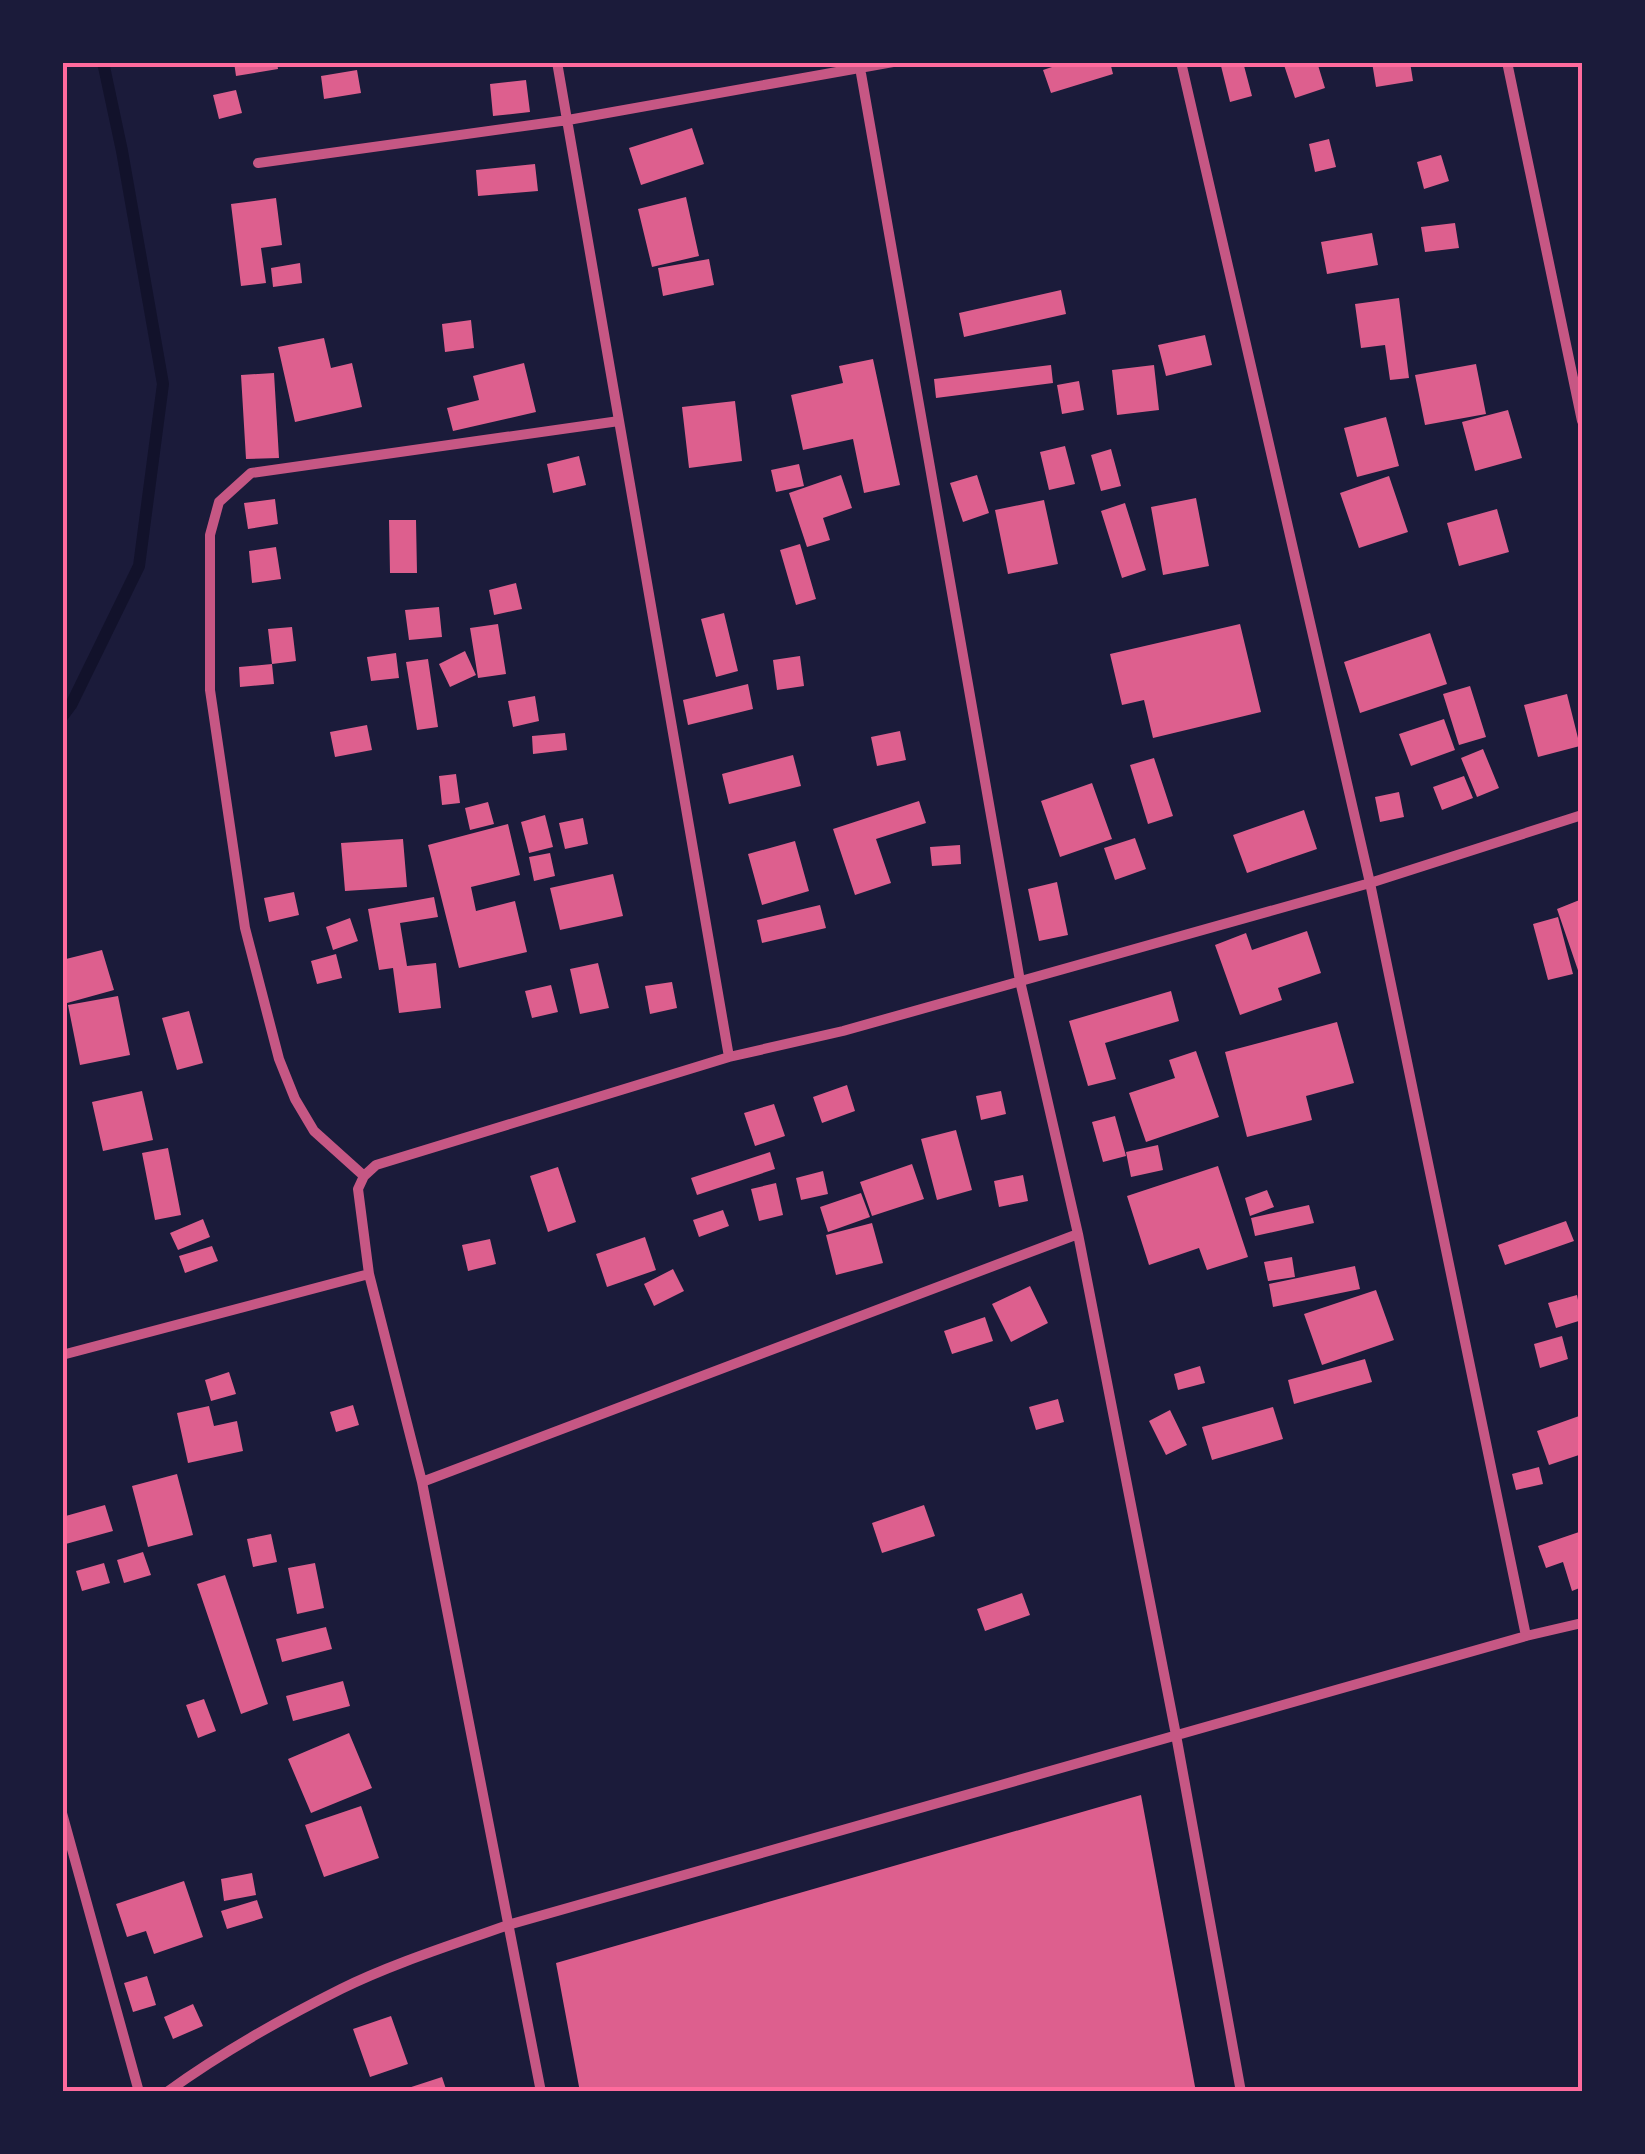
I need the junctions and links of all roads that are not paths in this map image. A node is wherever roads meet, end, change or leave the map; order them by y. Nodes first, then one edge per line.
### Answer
1 (557, 62) edge
2 (893, 62) edge
3 (1181, 62) edge
4 (1507, 62) edge
5 (859, 65) edge
6 (568, 120) junction
7 (258, 163) dead end
8 (620, 421) junction
9 (1582, 421) edge
10 (1582, 815) edge
11 (1370, 883) junction
12 (1020, 981) junction
13 (729, 1058) junction
14 (364, 1176) junction
15 (1078, 1234) junction
16 (369, 1274) junction
17 (62, 1355) edge
18 (422, 1482) junction
19 (1582, 1623) edge
20 (1526, 1636) junction
21 (1176, 1735) junction
22 (62, 1813) edge
23 (508, 1925) junction
24 (138, 2092) edge
25 (167, 2092) edge
26 (540, 2092) edge
27 (1241, 2092) edge

1 - 6 street
2 - 5 street
3 - 11 street
4 - 9 street
5 - 6 street
5 - 12 street
6 - 7 street
6 - 8 street
8 - 13 street
8 - 14 street
10 - 11 street
11 - 12 street
11 - 20 street
12 - 13 street
12 - 15 street
13 - 14 street
14 - 16 street
15 - 18 street
15 - 21 street
16 - 17 street
16 - 18 street
18 - 23 street
19 - 20 street
20 - 21 street
21 - 23 street
21 - 27 street
22 - 24 street
23 - 25 street
23 - 26 street

